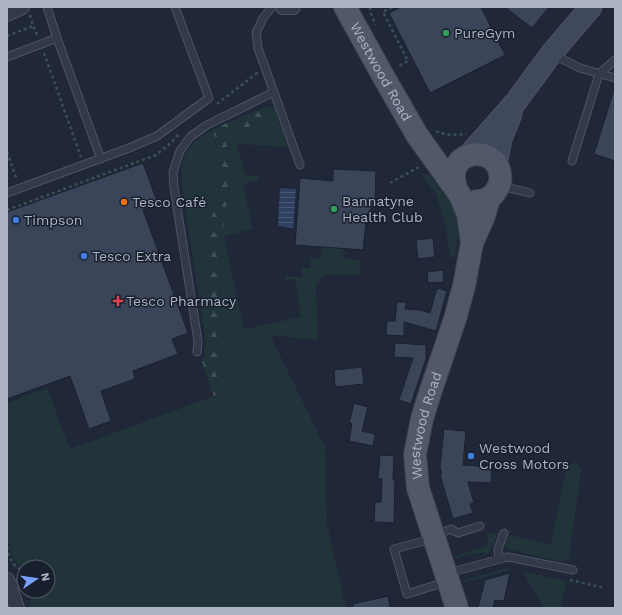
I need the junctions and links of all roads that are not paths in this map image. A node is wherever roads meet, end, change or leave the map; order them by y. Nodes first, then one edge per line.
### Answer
1 (47, 7) edge
2 (175, 7) edge
3 (272, 7) edge
4 (283, 7) edge
5 (294, 7) edge
6 (345, 7) edge
7 (591, 7) edge
8 (26, 10) edge
9 (7, 14) edge
10 (57, 38) junction
11 (551, 54) junction
12 (7, 57) edge
13 (615, 60) edge
14 (599, 74) junction
15 (615, 78) edge
16 (274, 92) junction
17 (515, 103) junction
18 (417, 135) junction
19 (465, 158) junction
20 (100, 159) junction
21 (572, 161) dead end
22 (496, 164) junction
23 (300, 165) dead end
24 (458, 192) junction
25 (494, 192) junction
26 (7, 193) edge
27 (530, 193) dead end
28 (472, 243) junction
29 (197, 352) dead end
30 (480, 526) dead end
31 (504, 533) dead end
32 (433, 537) junction
33 (499, 559) junction
34 (573, 570) dead end
35 (447, 577) junction
36 (8, 583) edge
37 (17, 608) edge
38 (457, 608) edge

1 - 10 lane
2 - 20 lane
3 - 16 lane
4 - 5 street
6 - 18 main road, Westwood Road
7 - 11 street
8 - 9 street
10 - 12 lane
10 - 20 lane
11 - 14 lane
11 - 17 street
13 - 14 lane
14 - 15 lane
14 - 21 lane
16 - 23 lane
16 - 29 lane
17 - 19 street
17 - 22 street
18 - 19 main road, Westwood Road
18 - 24 main road, Westwood Road
19 - 22 main road, Westwood Road
19 - 24 main road, Westwood Road
20 - 26 lane
22 - 25 main road, Westwood Road
24 - 25 main road
24 - 28 main road, Westwood Road
25 - 27 lane
25 - 28 main road, Westwood Road
28 - 32 main road, Westwood Road
30 - 32 lane
31 - 33 lane
32 - 35 main road, Westwood Road
32 - 35 lane
33 - 34 lane
33 - 35 lane
35 - 38 main road, Westwood Road
36 - 37 street

